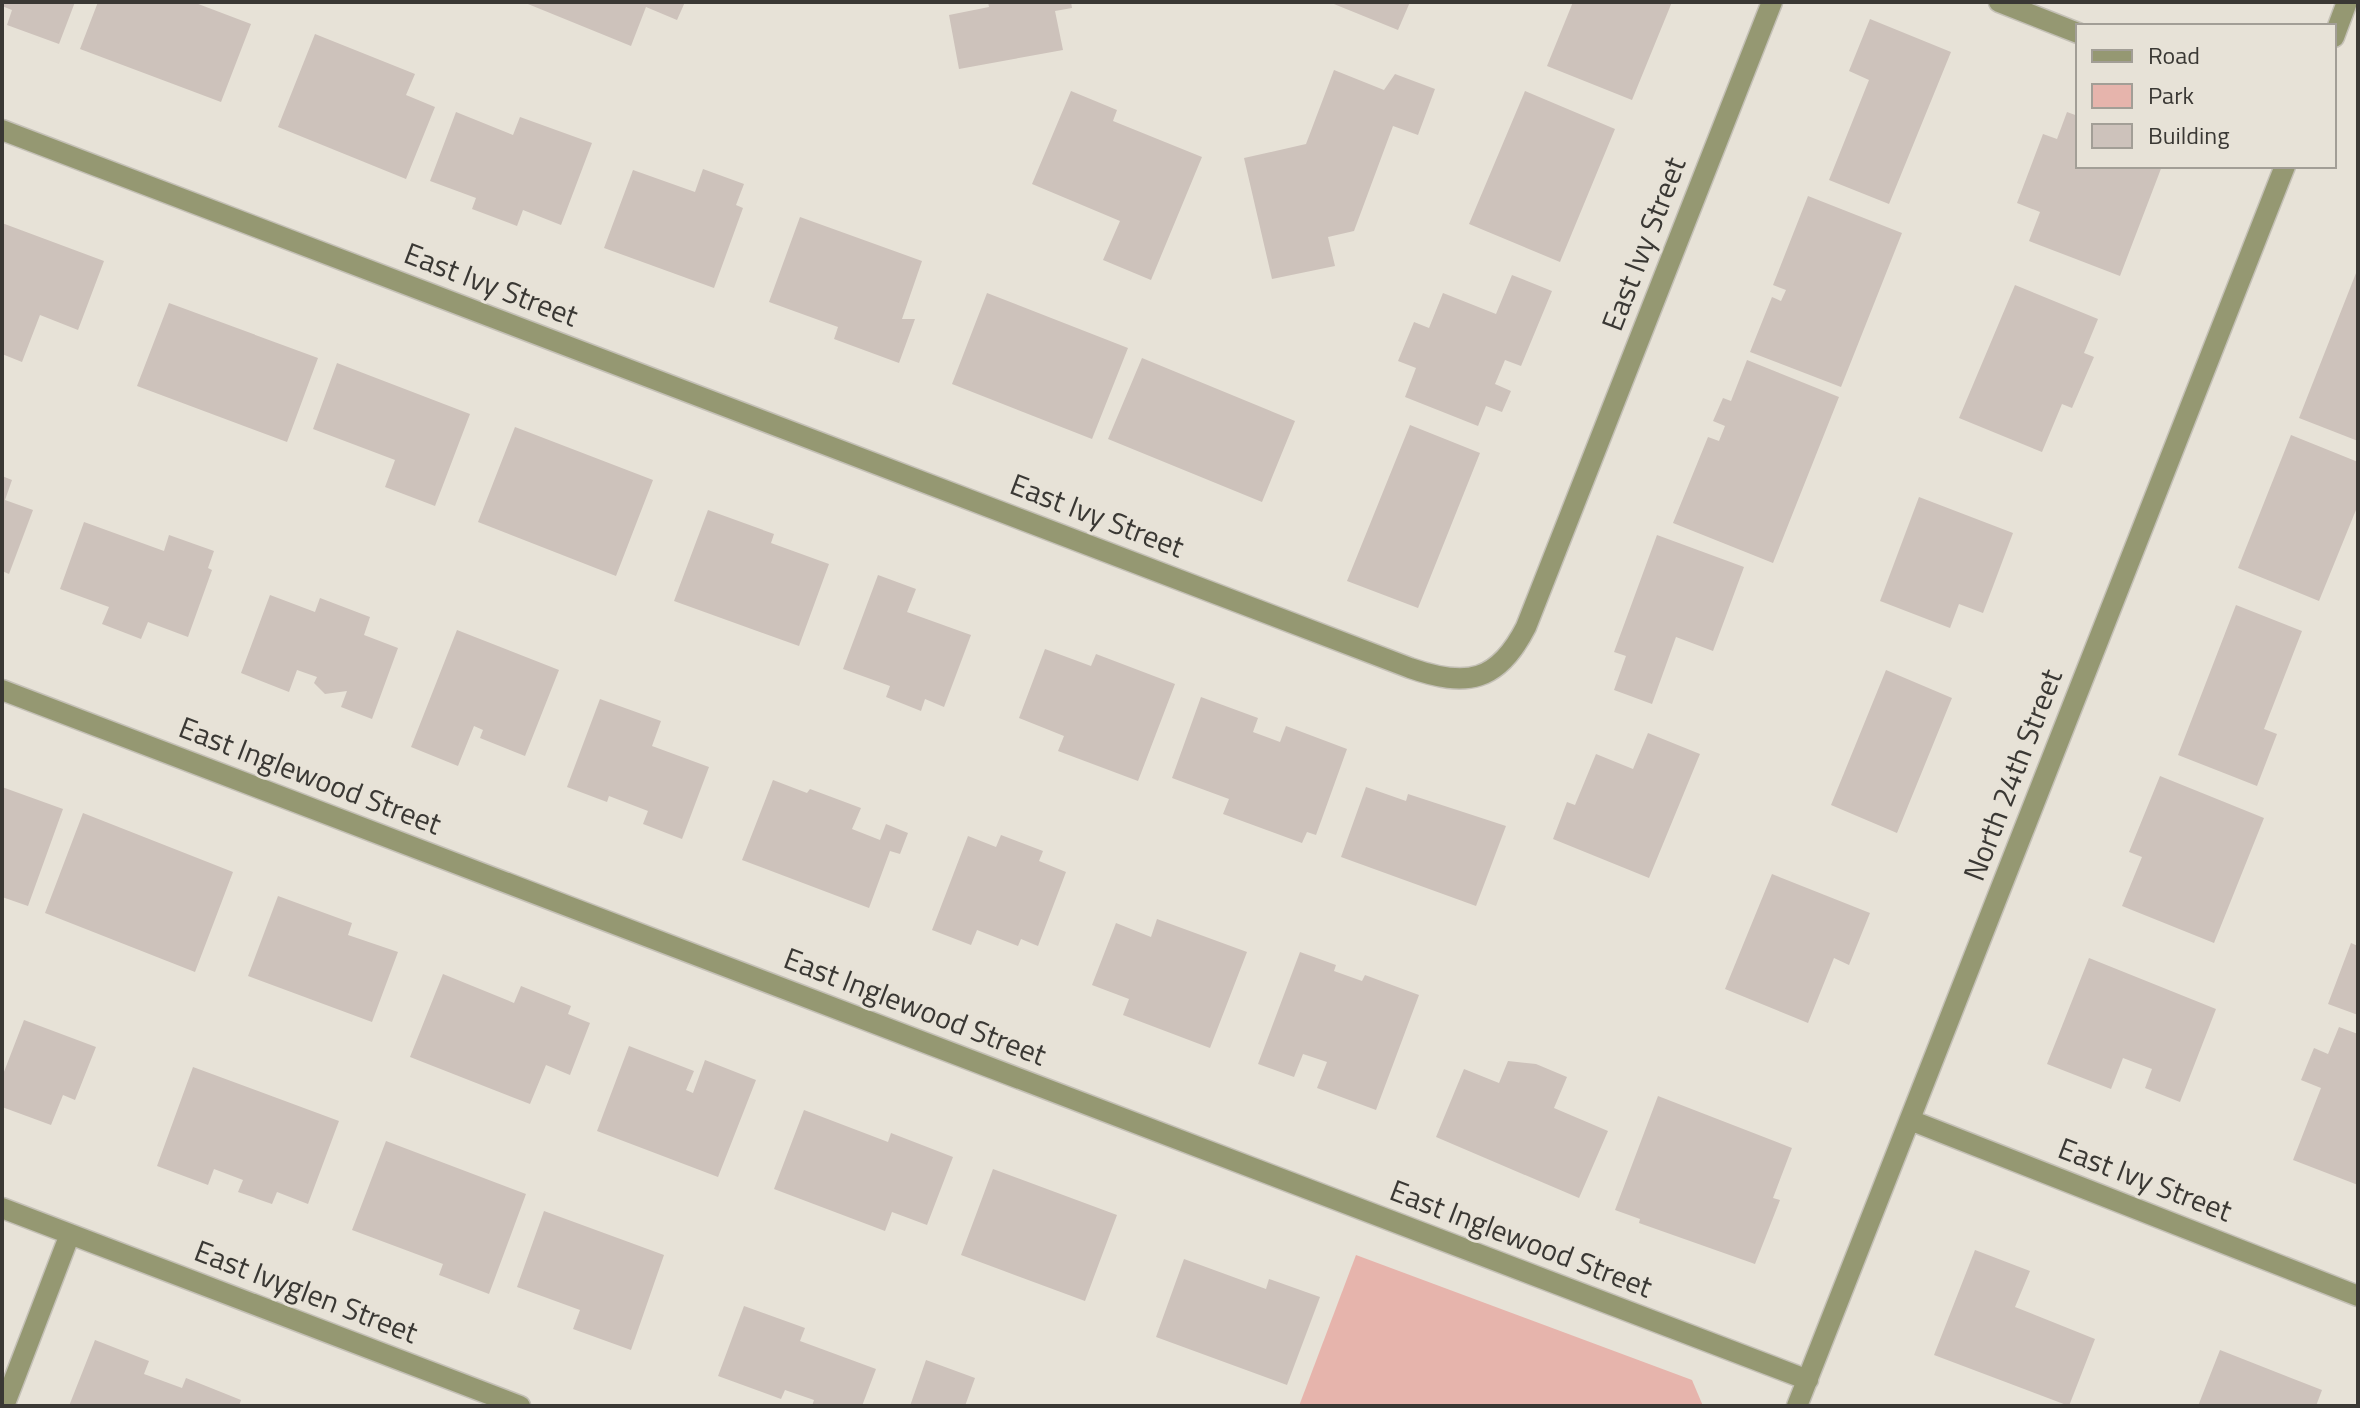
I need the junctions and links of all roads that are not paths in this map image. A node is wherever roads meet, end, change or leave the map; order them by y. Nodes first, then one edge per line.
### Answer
1 (1772, 2) edge
2 (1999, 2) edge
3 (2347, 2) edge
4 (2076, 32) edge
5 (2336, 32) edge
6 (2, 130) edge
7 (2284, 168) edge
8 (2, 690) edge
9 (1910, 1120) junction
10 (2, 1208) edge
11 (70, 1234) junction
12 (2358, 1296) edge
13 (1808, 1380) junction
14 (4, 1406) edge
15 (520, 1406) edge
16 (1797, 1406) edge

1 - 6 street, East Ivy Street
2 - 4 street
3 - 5 street
7 - 9 street, North 24th Street
8 - 13 street, East Inglewood Street
9 - 12 street, East Ivy Street
9 - 13 street, North 24th Street
10 - 11 street, East Ivyglen Street
11 - 14 street
11 - 15 street, East Ivyglen Street
13 - 16 street, North 24th Street

